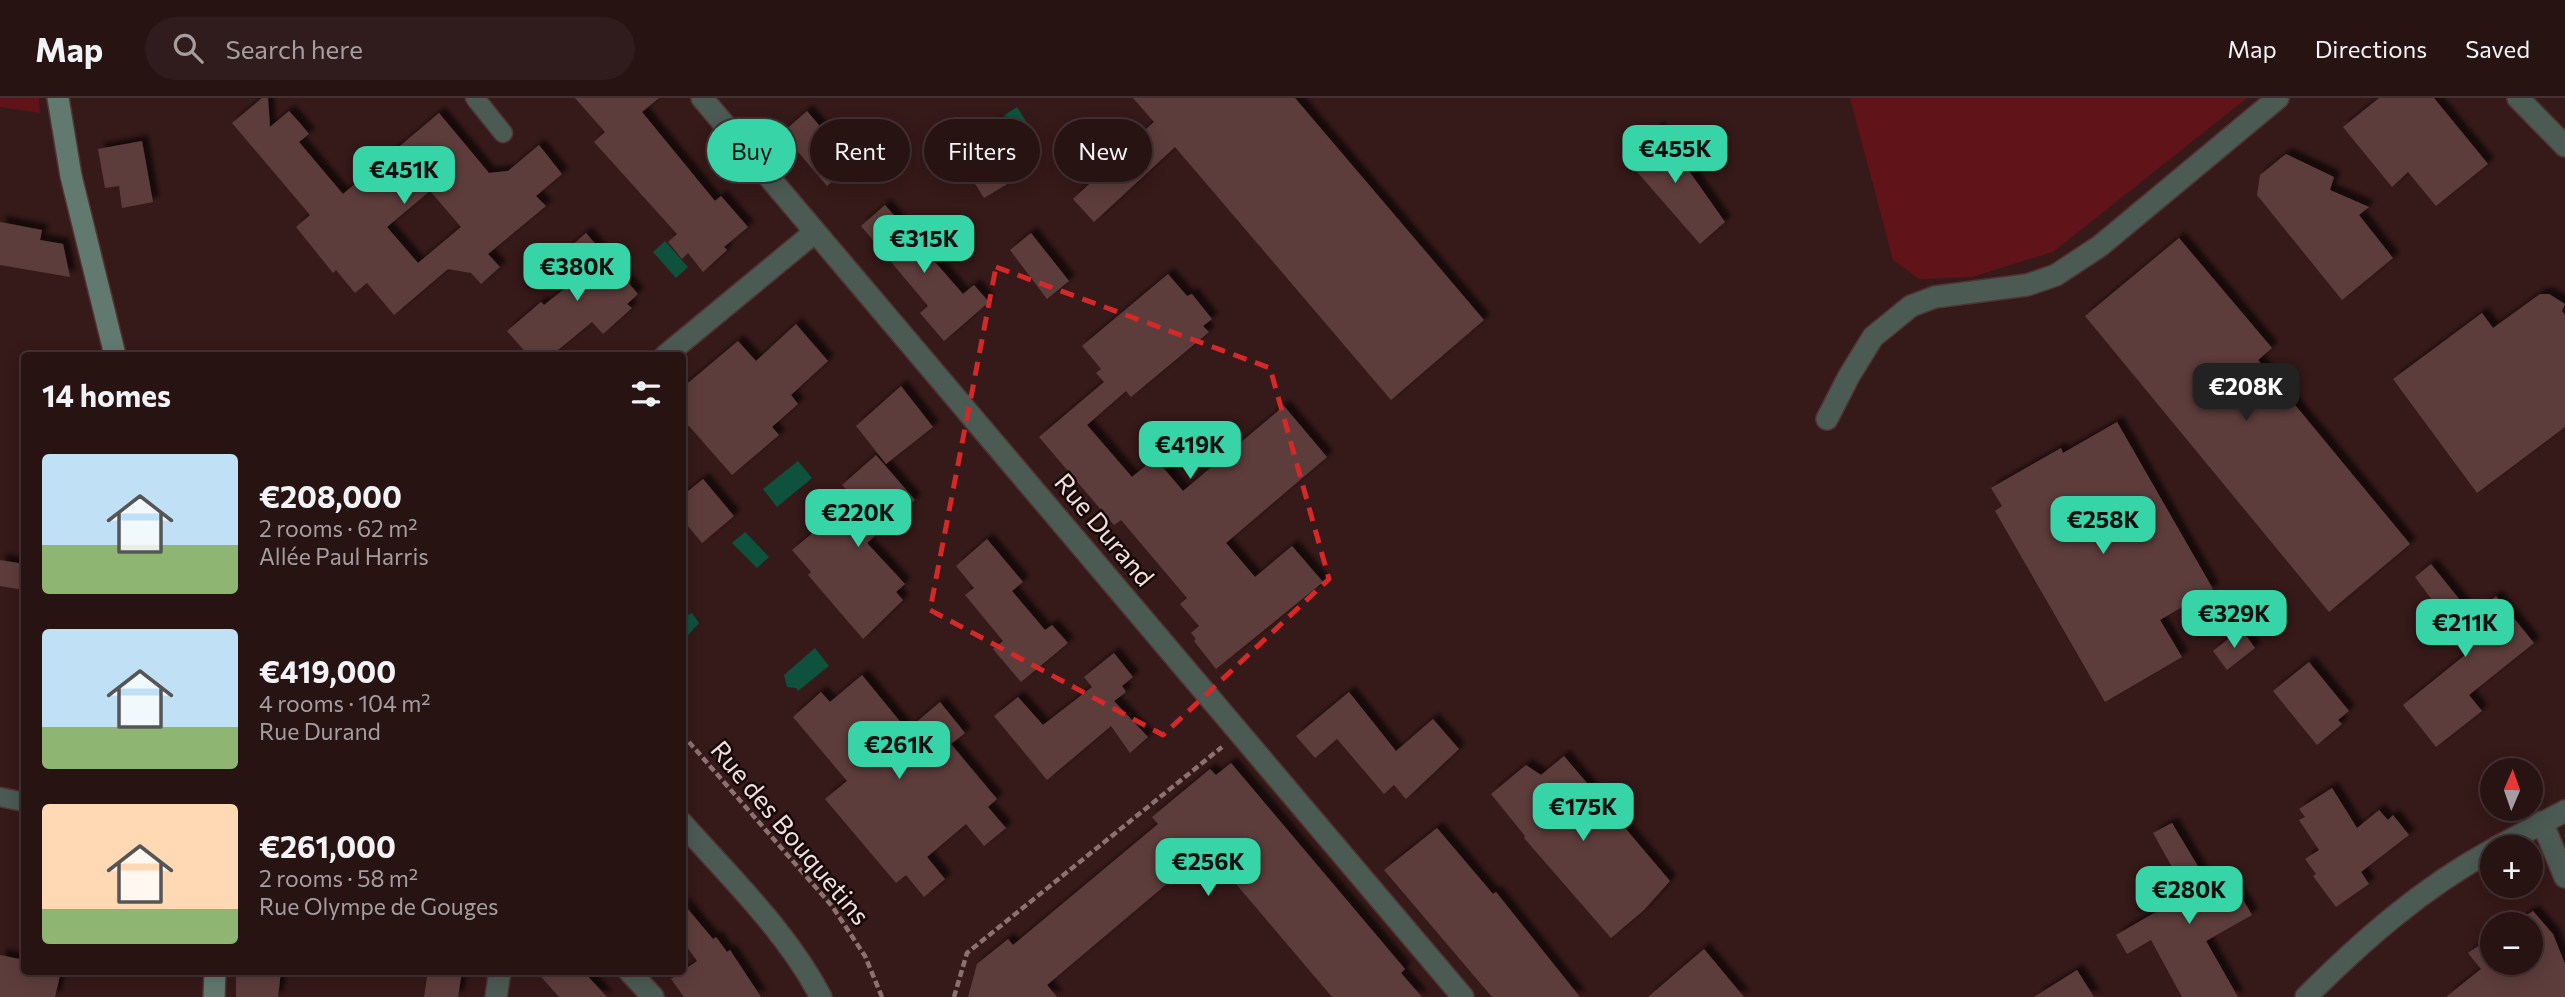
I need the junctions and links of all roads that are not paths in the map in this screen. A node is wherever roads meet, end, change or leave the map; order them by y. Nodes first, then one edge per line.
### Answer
1 (58, 98) edge
2 (475, 98) edge
3 (702, 98) edge
4 (2278, 98) edge
5 (2520, 99) edge
6 (503, 132) dead end
7 (2565, 146) edge
8 (814, 232) junction
9 (114, 352) edge
10 (670, 352) edge
11 (1827, 419) dead end
12 (0, 797) edge
13 (21, 801) edge
14 (2565, 811) edge
15 (2542, 822) junction
16 (686, 828) edge
17 (2519, 835) edge
18 (2480, 858) edge
19 (2565, 877) edge
20 (215, 975) edge
21 (499, 975) edge
22 (633, 975) edge
23 (215, 997) edge
24 (496, 997) edge
25 (653, 997) edge
26 (821, 997) edge
27 (1463, 997) edge
28 (2305, 997) edge

1 - 9 street
2 - 6 lane
3 - 8 street, Rue Durand
4 - 11 street
5 - 7 street
8 - 10 street
8 - 27 street, Rue Durand
12 - 13 lane
14 - 15 street
15 - 17 street
15 - 19 street
16 - 26 street
18 - 28 street
20 - 23 street
21 - 24 street
22 - 25 street

